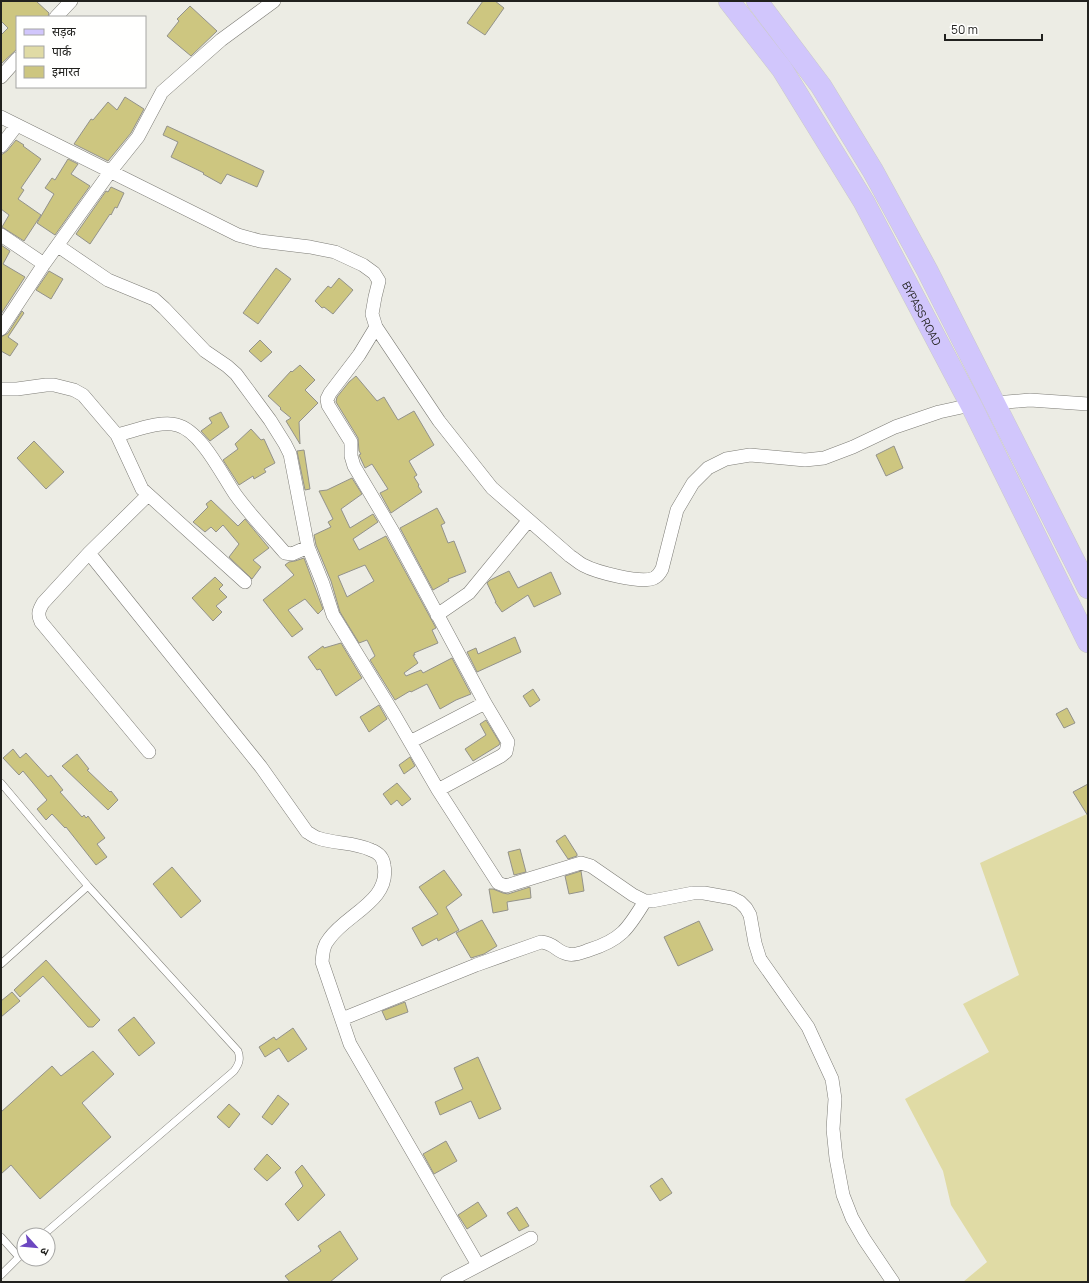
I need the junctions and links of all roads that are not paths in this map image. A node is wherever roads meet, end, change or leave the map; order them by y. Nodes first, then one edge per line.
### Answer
1 (71, 1) edge
2 (274, 1) edge
3 (729, 1) edge
4 (757, 1) edge
5 (57, 16) edge
6 (16, 60) edge
7 (1, 77) edge
8 (1, 118) edge
9 (17, 125) junction
10 (1, 146) edge
11 (110, 172) junction
12 (1, 235) edge
13 (58, 246) junction
14 (44, 264) junction
15 (376, 327) junction
16 (1, 329) edge
17 (1, 389) edge
18 (995, 403) junction
19 (1088, 404) edge
20 (971, 405) junction
21 (117, 435) junction
22 (148, 495) junction
23 (528, 520) junction
24 (308, 547) junction
25 (88, 553) junction
26 (245, 582) dead end
27 (1088, 588) edge
28 (437, 614) junction
29 (1088, 642) edge
30 (485, 702) junction
31 (410, 742) junction
32 (149, 752) dead end
33 (1, 783) edge
34 (438, 790) junction
35 (88, 886) junction
36 (645, 901) junction
37 (1, 964) edge
38 (342, 1019) junction
39 (52, 1227) edge
40 (1, 1237) edge
41 (531, 1238) dead end
42 (16, 1250) edge
43 (16, 1259) edge
44 (478, 1265) junction
45 (1, 1274) edge
46 (447, 1282) edge
47 (892, 1282) edge

1 - 5 street
2 - 11 street
3 - 20 main road, BYPASS ROAD
4 - 18 main road, BYPASS ROAD
6 - 7 street
8 - 9 street
9 - 10 street
9 - 11 street
11 - 13 street
11 - 15 street
12 - 14 street
13 - 14 street
13 - 24 street
14 - 16 street
15 - 23 street
15 - 28 street
17 - 21 street
18 - 19 street
18 - 27 main road, BYPASS ROAD
20 - 23 street
20 - 29 main road, BYPASS ROAD
21 - 22 street
21 - 24 street
22 - 25 street
22 - 26 street
23 - 28 street
24 - 31 street
25 - 32 street
25 - 38 street
28 - 30 street
30 - 31 street
30 - 34 street
31 - 34 street
33 - 35 lane
34 - 36 street
35 - 37 lane
35 - 39 lane
36 - 38 street
36 - 47 street
38 - 44 street
40 - 42 lane
41 - 44 street
43 - 45 lane
44 - 46 street

